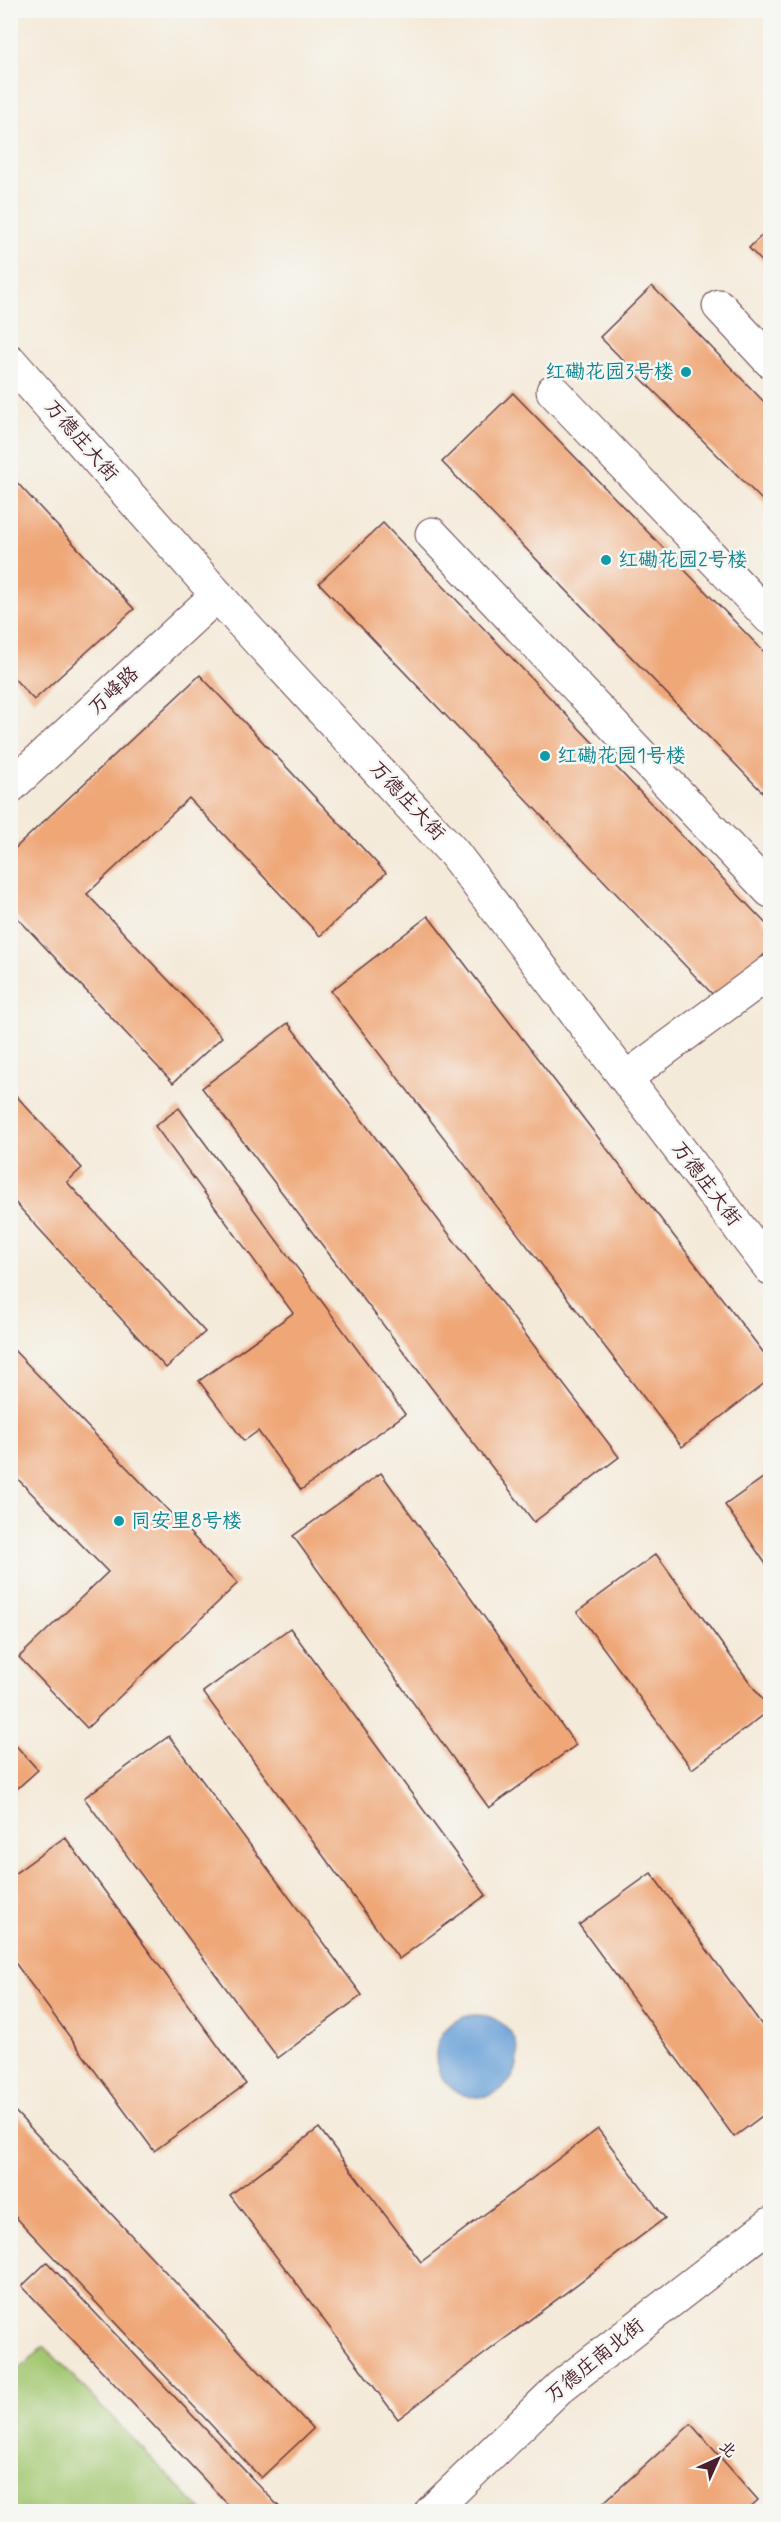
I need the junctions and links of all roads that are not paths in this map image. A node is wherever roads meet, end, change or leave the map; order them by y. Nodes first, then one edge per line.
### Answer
1 (719, 306) dead end
2 (10, 361) edge
3 (771, 361) edge
4 (553, 391) dead end
5 (432, 534) dead end
6 (217, 595) junction
7 (771, 618) edge
8 (10, 787) edge
9 (771, 891) edge
10 (771, 972) edge
11 (626, 1078) junction
12 (771, 1268) edge
13 (771, 2224) edge
14 (432, 2511) edge

1 - 3 street
2 - 6 street, 万德庄大街
4 - 7 street
5 - 9 street
6 - 8 street, 万峰路
6 - 11 street, 万德庄大街
10 - 11 street
11 - 12 street, 万德庄大街
13 - 14 street, 万德庄南北街

